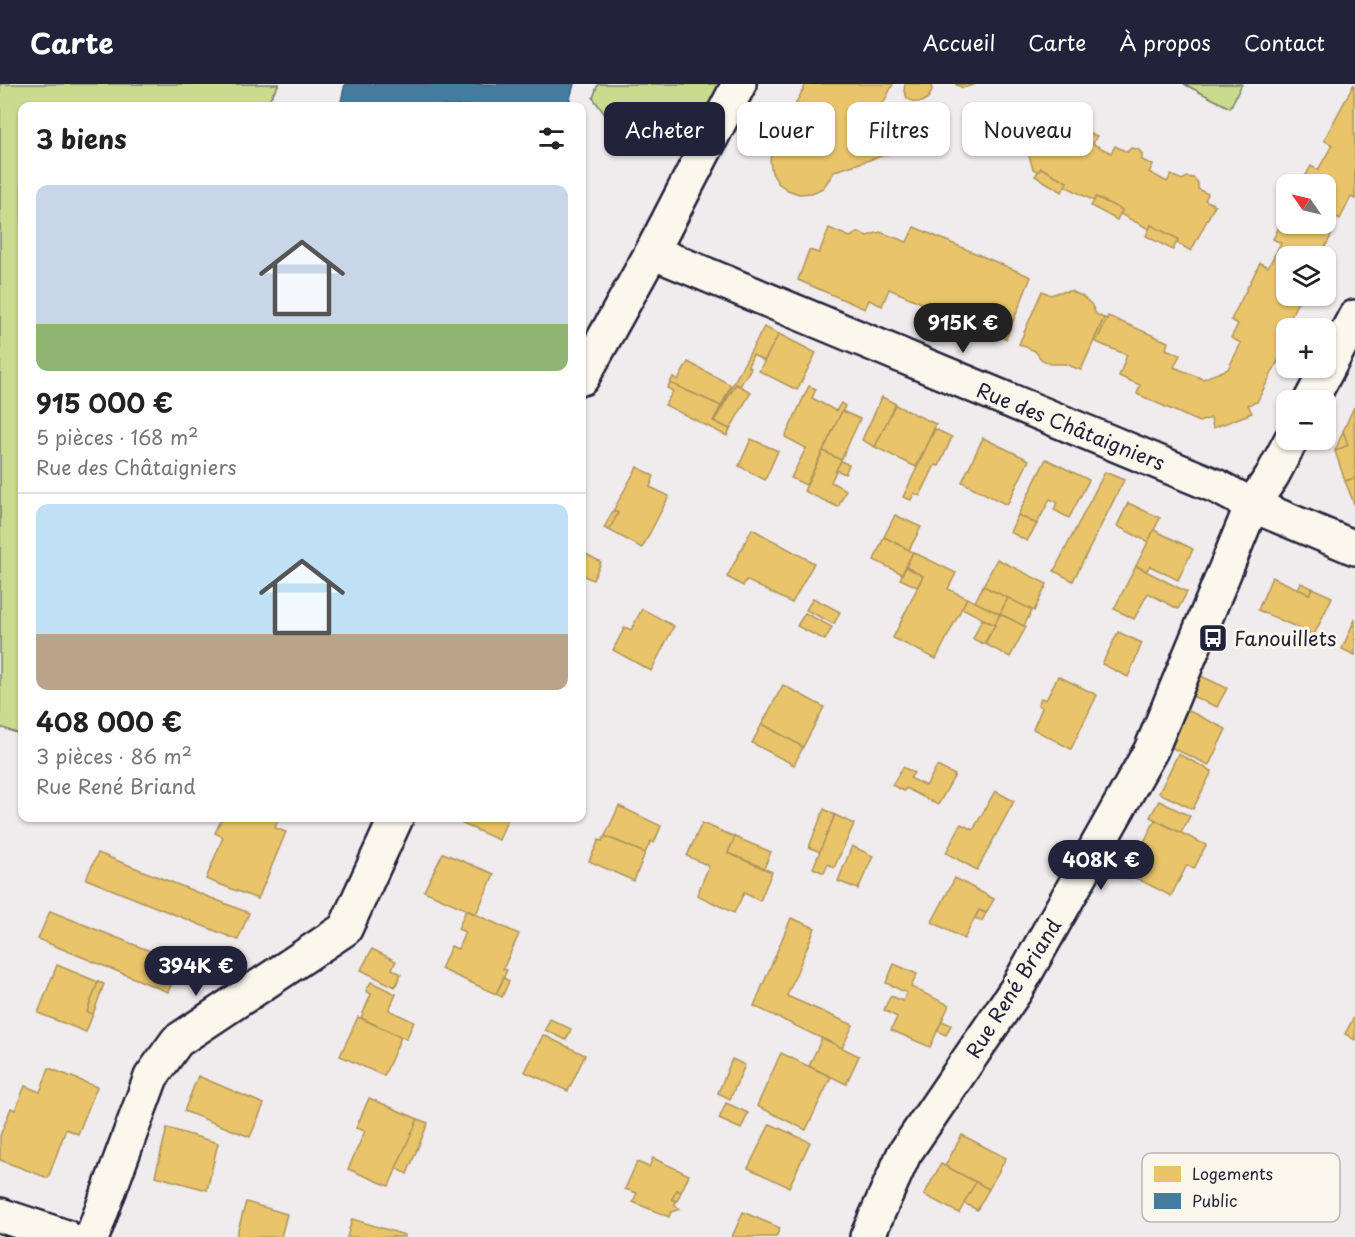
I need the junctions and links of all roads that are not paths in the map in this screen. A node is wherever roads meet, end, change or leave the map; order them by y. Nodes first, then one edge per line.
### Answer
1 (739, 84) edge
2 (652, 252) junction
3 (1355, 317) edge
4 (586, 371) edge
5 (1316, 390) edge
6 (1286, 450) edge
7 (1252, 505) junction
8 (1355, 548) edge
9 (394, 822) edge
10 (0, 1215) edge
11 (66, 1237) edge
12 (92, 1237) edge
13 (867, 1237) edge

1 - 2 street
2 - 4 street
2 - 7 street, Rue des Châtaigniers
3 - 5 street
6 - 7 street, Rue René Briand
7 - 8 street, Rue des Châtaigniers
7 - 13 street, Rue René Briand
9 - 12 street
10 - 11 street

